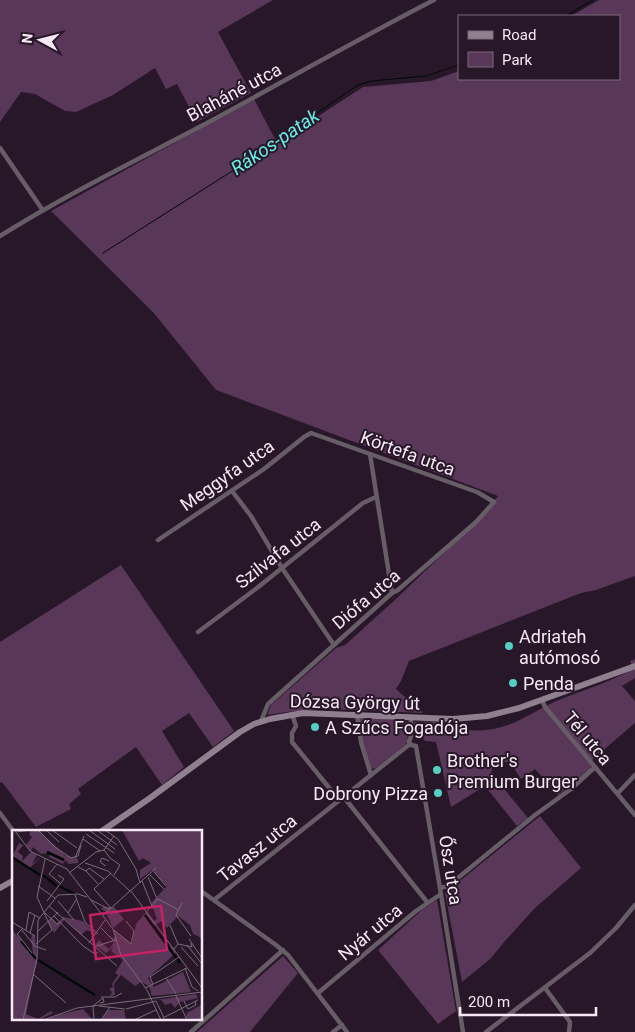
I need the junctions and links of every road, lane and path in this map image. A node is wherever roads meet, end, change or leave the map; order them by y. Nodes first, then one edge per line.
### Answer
1 (434, 0) edge
2 (0, 148) edge
3 (42, 210) junction
4 (0, 236) edge
5 (311, 433) joint
6 (370, 454) junction
7 (232, 490) junction
8 (376, 497) junction
9 (494, 502) joint
10 (158, 540) dead end
11 (282, 568) junction
12 (392, 593) junction
13 (198, 632) dead end
14 (334, 645) junction
15 (635, 666) edge
16 (542, 700) junction
17 (292, 714) junction
18 (357, 715) junction
19 (411, 717) junction
20 (261, 721) junction
21 (410, 744) junction
22 (595, 767) junction
23 (371, 775) junction
24 (635, 775) edge
25 (618, 794) junction
26 (343, 796) junction
27 (339, 800) junction
28 (0, 813) edge
29 (635, 815) edge
30 (111, 829) edge
31 (13, 830) edge
32 (12, 881) edge
33 (0, 888) edge
34 (441, 891) junction
35 (202, 892) edge
36 (214, 900) junction
37 (427, 902) junction
38 (635, 905) edge
39 (282, 950) junction
40 (545, 988) junction
41 (318, 993) junction
42 (342, 1025) junction
43 (191, 1032) edge
44 (333, 1032) edge
45 (347, 1032) edge
46 (462, 1032) edge
47 (486, 1032) edge
48 (569, 1032) edge

1 - 3 street, Blaháné utca
2 - 3 street
3 - 4 street, Blaháné utca
5 - 6 street, Körtefa utca
5 - 7 street, Meggyfa utca
6 - 8 street
6 - 9 street, Körtefa utca
7 - 10 street, Meggyfa utca
7 - 11 street
8 - 11 street, Szilvafa utca
8 - 12 street
9 - 12 street, Diófa utca
11 - 13 street, Szilvafa utca
11 - 14 street
12 - 14 street, Diófa utca
14 - 20 street, Diófa utca
15 - 16 main road, Dózsa György út
16 - 19 main road, Dózsa György út
16 - 22 street, Tél utca
17 - 18 main road, Dózsa György út
17 - 20 main road, Dózsa György út
17 - 27 street
18 - 19 main road, Dózsa György út
18 - 23 street
19 - 21 street, Ősz utca
20 - 30 main road, Dózsa György út
21 - 23 street, Tavasz utca
21 - 34 street, Ősz utca
22 - 25 street, Tél utca
22 - 34 street, Nyár utca
23 - 26 street, Tavasz utca
24 - 25 street
25 - 29 street, Tél utca
26 - 27 street, Tavasz utca
26 - 37 street
27 - 36 street, Tavasz utca
28 - 31 street
32 - 33 main road
34 - 37 street, Nyár utca
34 - 46 street, Ősz utca
35 - 36 street
36 - 39 street
37 - 41 street, Nyár utca
38 - 40 street
39 - 41 street
39 - 43 street
40 - 47 street
40 - 48 street
41 - 42 street
42 - 44 street
42 - 45 street

